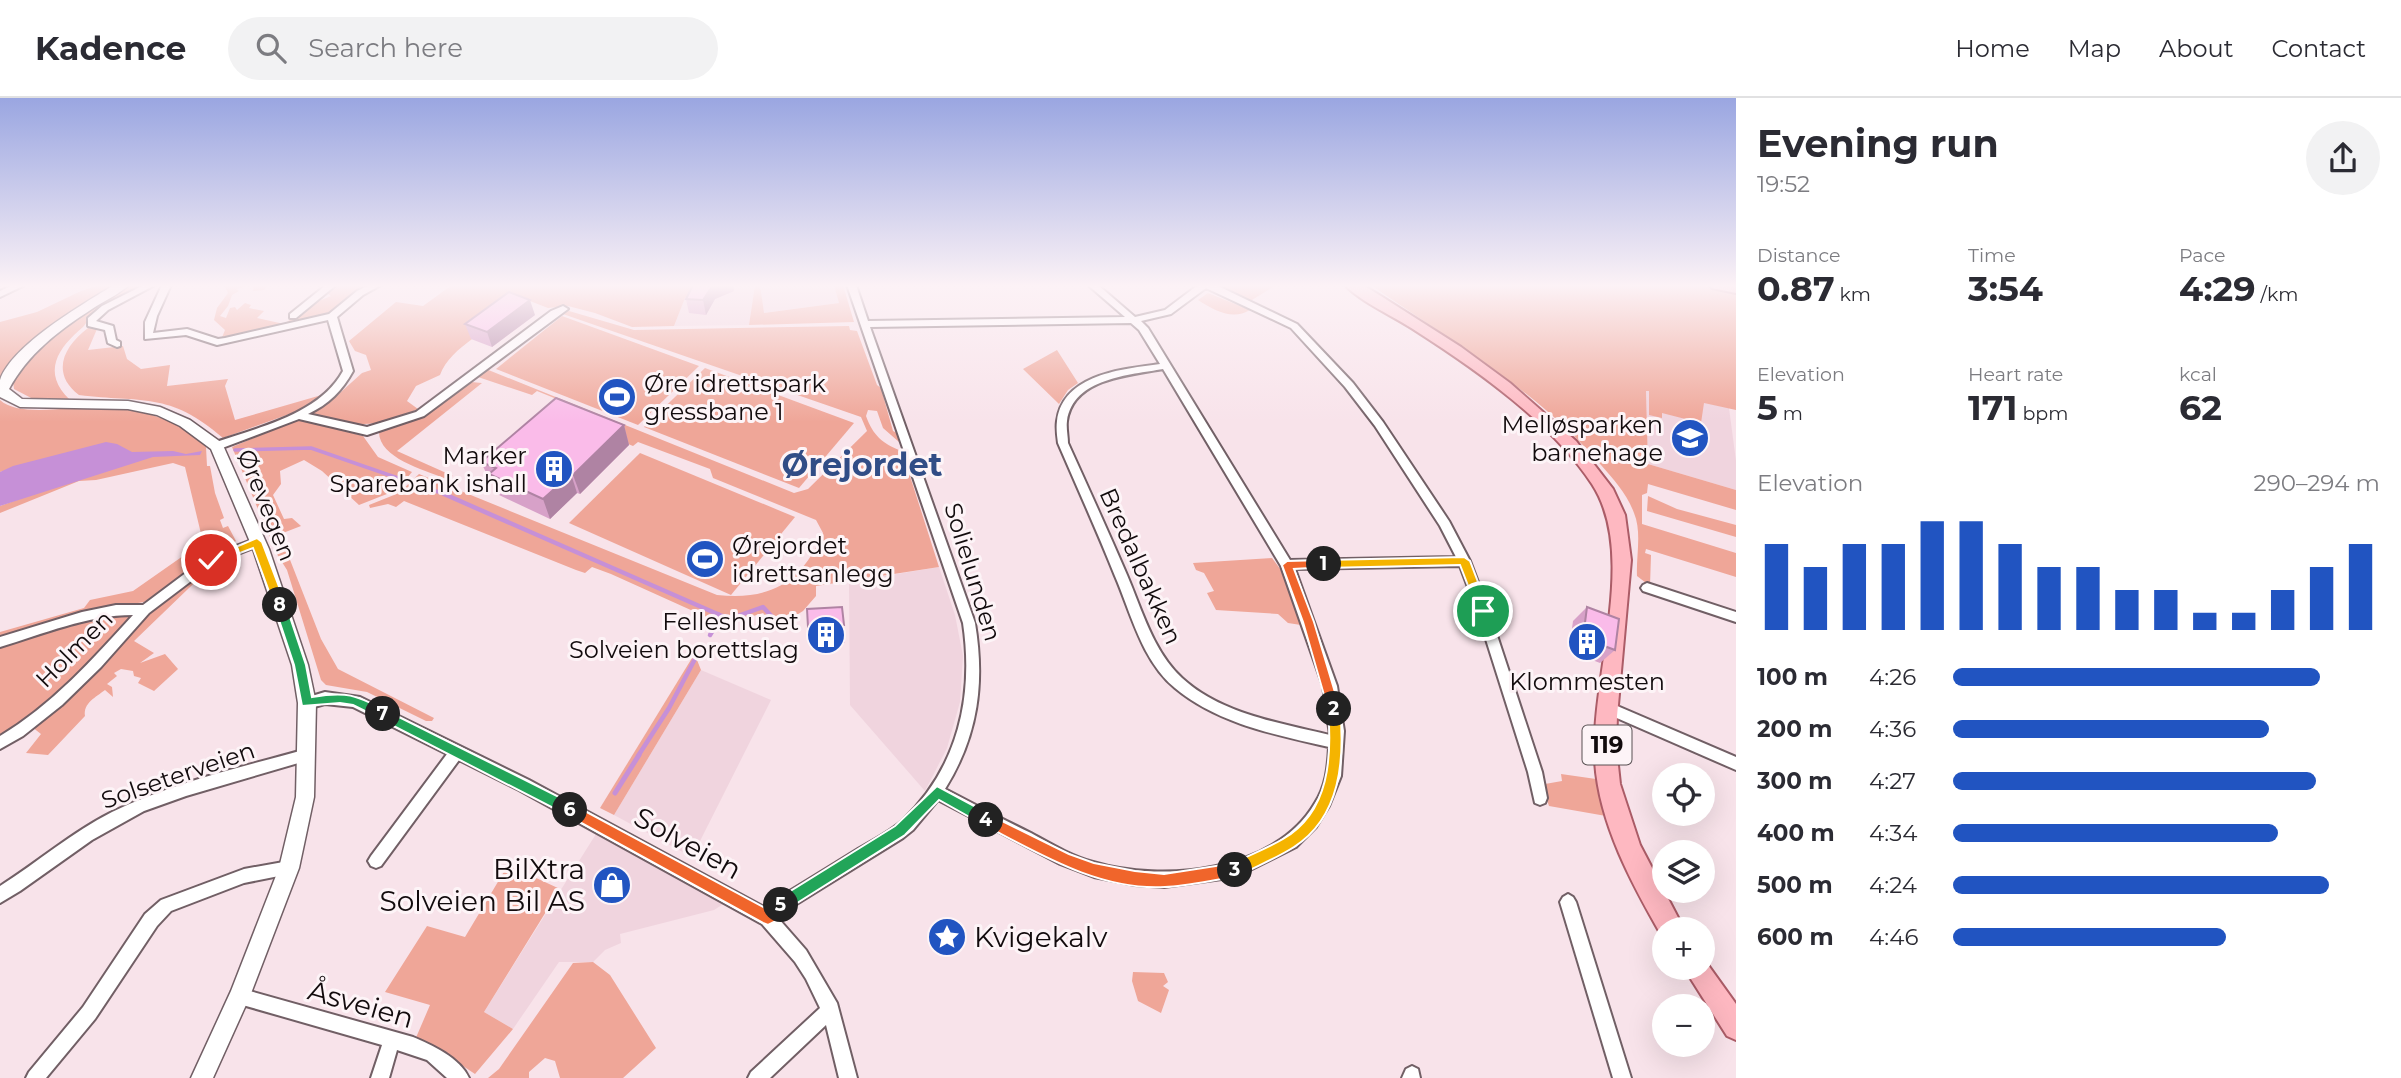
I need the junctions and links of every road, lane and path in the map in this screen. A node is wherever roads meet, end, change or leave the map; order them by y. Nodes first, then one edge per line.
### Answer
1 (57, 331) edge
2 (110, 331) edge
3 (149, 331) edge
4 (269, 331) edge
5 (336, 331) edge
6 (530, 331) edge
7 (868, 331) edge
8 (1145, 331) edge
9 (1300, 331) edge
10 (1429, 331) edge
11 (1429, 331) edge
12 (1434, 334) junction
13 (117, 345) dead end
14 (1165, 366) junction
15 (296, 415) junction
16 (217, 446) junction
17 (257, 542) junction
18 (1464, 561) junction
19 (1287, 565) junction
20 (1647, 588) dead end
21 (145, 610) junction
22 (1736, 617) edge
23 (0, 642) edge
24 (307, 703) junction
25 (1608, 708) junction
26 (0, 743) edge
27 (1337, 743) junction
28 (457, 752) junction
29 (307, 755) junction
30 (1736, 764) edge
31 (937, 792) junction
32 (1540, 798) dead end
33 (376, 861) dead end
34 (289, 868) junction
35 (0, 895) edge
36 (1568, 902) dead end
37 (1666, 917) edge
38 (768, 918) junction
39 (1705, 980) edge
40 (239, 996) junction
41 (831, 1009) junction
42 (1736, 1027) edge
43 (393, 1039) junction
44 (35, 1078) edge
45 (202, 1078) edge
46 (380, 1078) edge
47 (460, 1078) edge
48 (757, 1078) edge
49 (848, 1078) edge
50 (1622, 1078) edge

1 - 16 street, Ørevegen
2 - 13 street
3 - 4 street
5 - 15 street
6 - 15 street
7 - 31 street, Solielunden
8 - 14 street
9 - 18 street
10 - 12 main road, 119
11 - 12 main road, 119
12 - 25 main road, 119
14 - 19 street
14 - 27 street, Bredalbakken
15 - 16 street
16 - 17 street, Ørevegen
17 - 21 street, Holmen
17 - 24 street, Ørevegen
18 - 19 street
18 - 32 street
19 - 27 street
20 - 22 street
21 - 23 street, Holmen
21 - 26 street, Holmen
24 - 28 street, Solveien
24 - 29 street, Ørevegen
25 - 30 street
25 - 37 main road, 119
27 - 31 street
28 - 33 street
28 - 38 street, Solveien
29 - 34 street, Ørevegen
29 - 35 street, Solseterveien
31 - 38 street, Solielunden
34 - 40 street, Ørevegen
34 - 44 street
36 - 50 street
38 - 41 street, Solveien
39 - 42 main road
40 - 43 street, Åsveien
40 - 45 street, Ørevegen
41 - 48 street
41 - 49 street, Solveien
43 - 46 street
43 - 47 street, Åsveien

